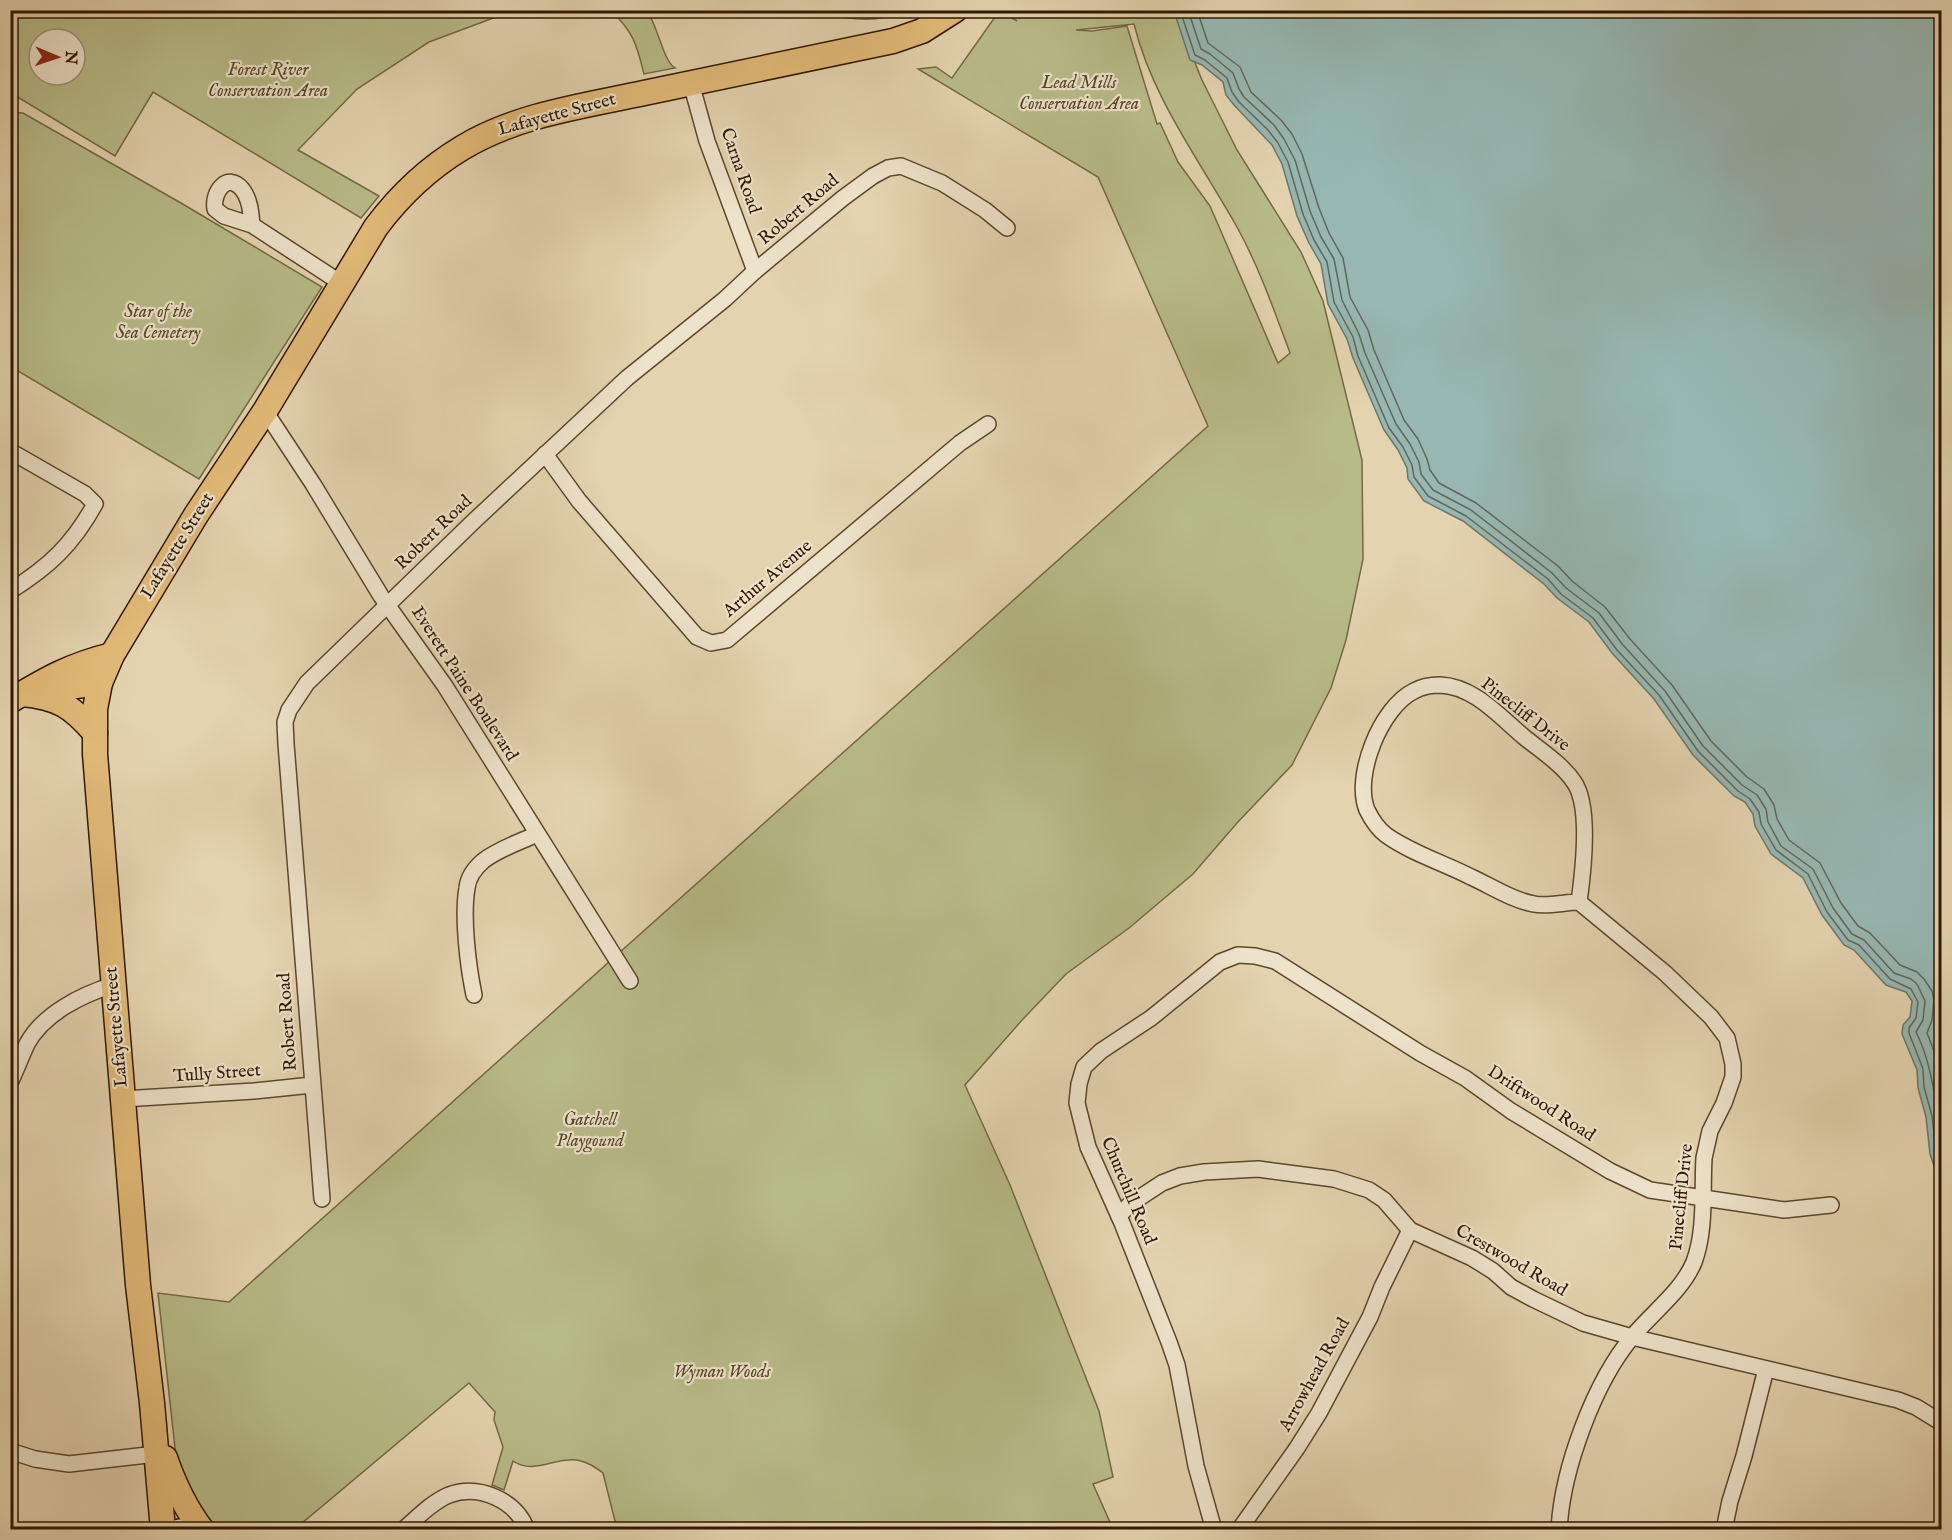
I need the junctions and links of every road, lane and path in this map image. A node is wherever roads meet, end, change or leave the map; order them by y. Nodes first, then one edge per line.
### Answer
1 (955, 10) edge
2 (691, 83) junction
3 (252, 225) dead end
4 (1007, 228) dead end
5 (755, 271) junction
6 (341, 283) junction
7 (265, 411) junction
8 (988, 424) dead end
9 (10, 451) edge
10 (545, 454) junction
11 (10, 591) edge
12 (388, 605) junction
13 (112, 655) junction
14 (100, 683) junction
15 (16, 697) edge
16 (95, 733) junction
17 (537, 834) junction
18 (1579, 902) junction
19 (1255, 956) joint
20 (630, 981) dead end
21 (113, 985) junction
22 (474, 995) dead end
23 (10, 1083) edge
24 (312, 1085) junction
25 (123, 1099) junction
26 (1702, 1198) junction
27 (322, 1199) dead end
28 (1831, 1205) dead end
29 (1119, 1216) junction
30 (1410, 1230) junction
31 (1632, 1337) junction
32 (1766, 1369) junction
33 (153, 1415) junction
34 (1941, 1423) edge
35 (10, 1451) edge
36 (156, 1454) junction
37 (163, 1530) edge
38 (202, 1530) edge
39 (403, 1530) edge
40 (527, 1530) edge
41 (1214, 1530) edge
42 (1239, 1530) edge
43 (1559, 1530) edge
44 (1724, 1530) edge

1 - 2 main road, Lafayette Street
2 - 5 street, Carna Road
2 - 6 main road, Lafayette Street
3 - 6 street
4 - 5 street, Robert Road
5 - 10 street, Robert Road
6 - 7 main road, Lafayette Street
7 - 12 street, Everett Paine Boulevard
7 - 13 main road, Lafayette Street
8 - 10 street, Arthur Avenue
9 - 11 street
10 - 12 street, Robert Road
12 - 17 street, Everett Paine Boulevard
12 - 24 street, Robert Road
13 - 14 main road, Lafayette Street
13 - 15 main road
14 - 15 main road
14 - 16 main road, Lafayette Street
15 - 16 main road
16 - 21 main road, Lafayette Street
17 - 20 street, Everett Paine Boulevard
17 - 22 street
18 - 18 street, Pinecliff Drive
18 - 26 street, Pinecliff Drive
19 - 26 street, Driftwood Road
19 - 29 street, Churchill Road
21 - 23 street
21 - 25 main road, Lafayette Street
24 - 25 street, Tully Street
24 - 27 street, Robert Road
25 - 33 main road, Lafayette Street
26 - 28 street, Driftwood Road
26 - 31 street, Pinecliff Drive
29 - 30 street, Crestwood Road
29 - 41 street, Churchill Road
30 - 31 street, Crestwood Road
30 - 42 street, Arrowhead Road
31 - 32 street, Crestwood Road
31 - 43 street, Pinecliff Drive
32 - 34 street, Crestwood Road
32 - 44 street
33 - 36 main road, Lafayette Street
33 - 38 main road
35 - 36 street
36 - 37 main road, Lafayette Street
39 - 40 street

